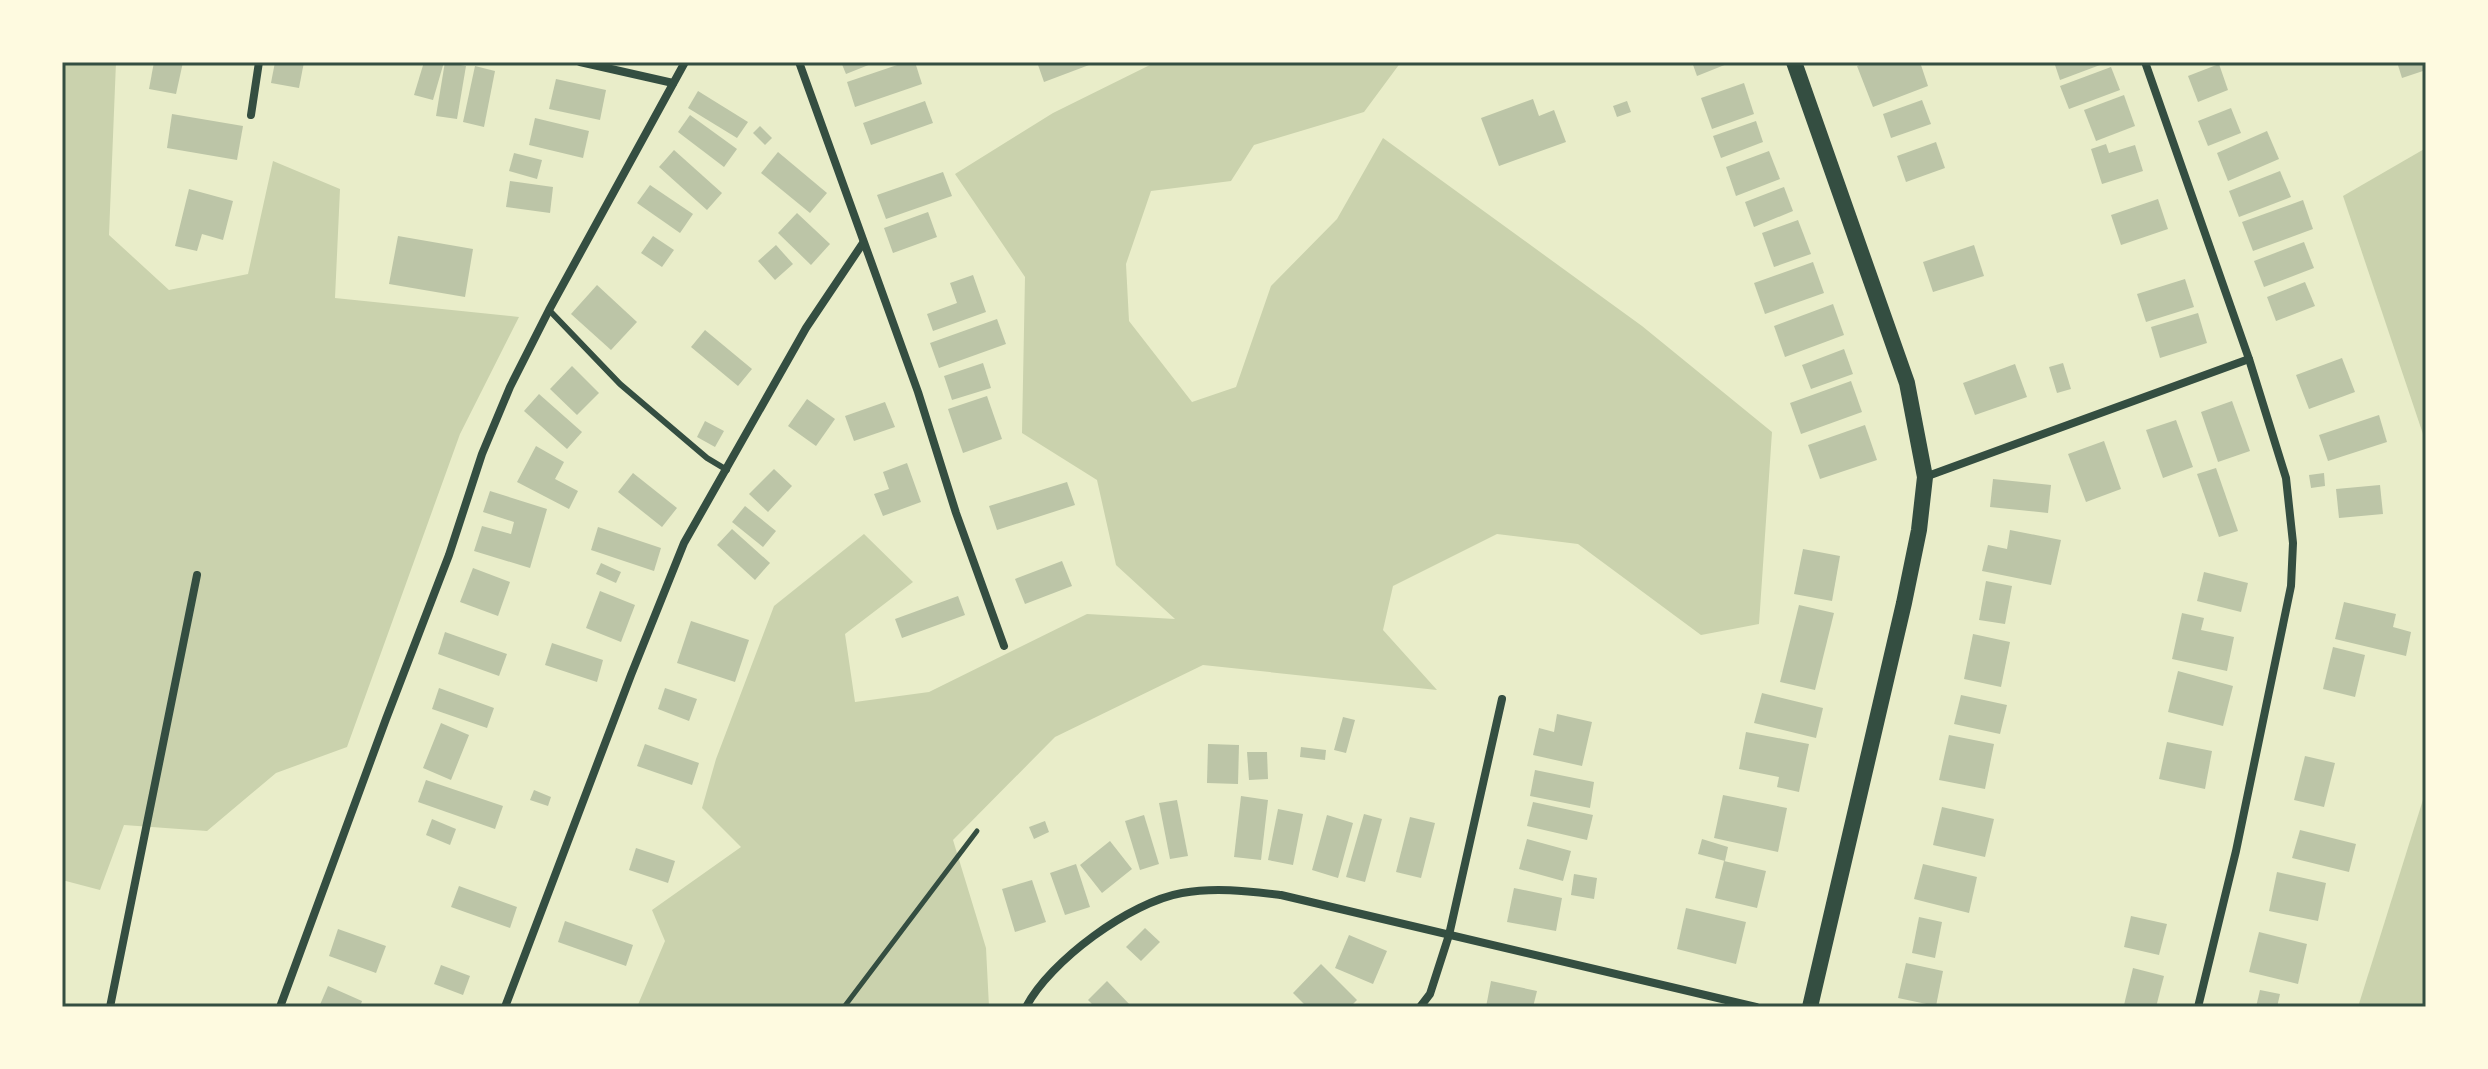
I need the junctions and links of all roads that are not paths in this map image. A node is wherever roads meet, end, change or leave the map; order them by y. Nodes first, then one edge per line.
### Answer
1 (259, 62) edge
2 (580, 62) edge
3 (685, 62) edge
4 (799, 62) edge
5 (1794, 62) edge
6 (2145, 62) edge
7 (673, 83) junction
8 (251, 115) dead end
9 (863, 243) junction
10 (549, 310) junction
11 (2249, 359) junction
12 (727, 470) junction
13 (1925, 477) junction
14 (197, 575) dead end
15 (1004, 646) dead end
16 (1502, 699) dead end
17 (1449, 935) junction
18 (110, 1007) edge
19 (280, 1007) edge
20 (505, 1007) edge
21 (1026, 1007) edge
22 (1420, 1007) edge
23 (1756, 1007) edge
24 (1810, 1007) edge
25 (2198, 1007) edge

1 - 8 street
2 - 7 street
3 - 7 street
4 - 9 street
5 - 13 main road
6 - 11 street
7 - 10 street
9 - 12 street
9 - 15 street
10 - 12 lane
10 - 19 street
11 - 13 street
11 - 25 street
12 - 20 street
13 - 24 main road
14 - 18 street
16 - 17 street
17 - 21 street
17 - 22 street
17 - 23 street

